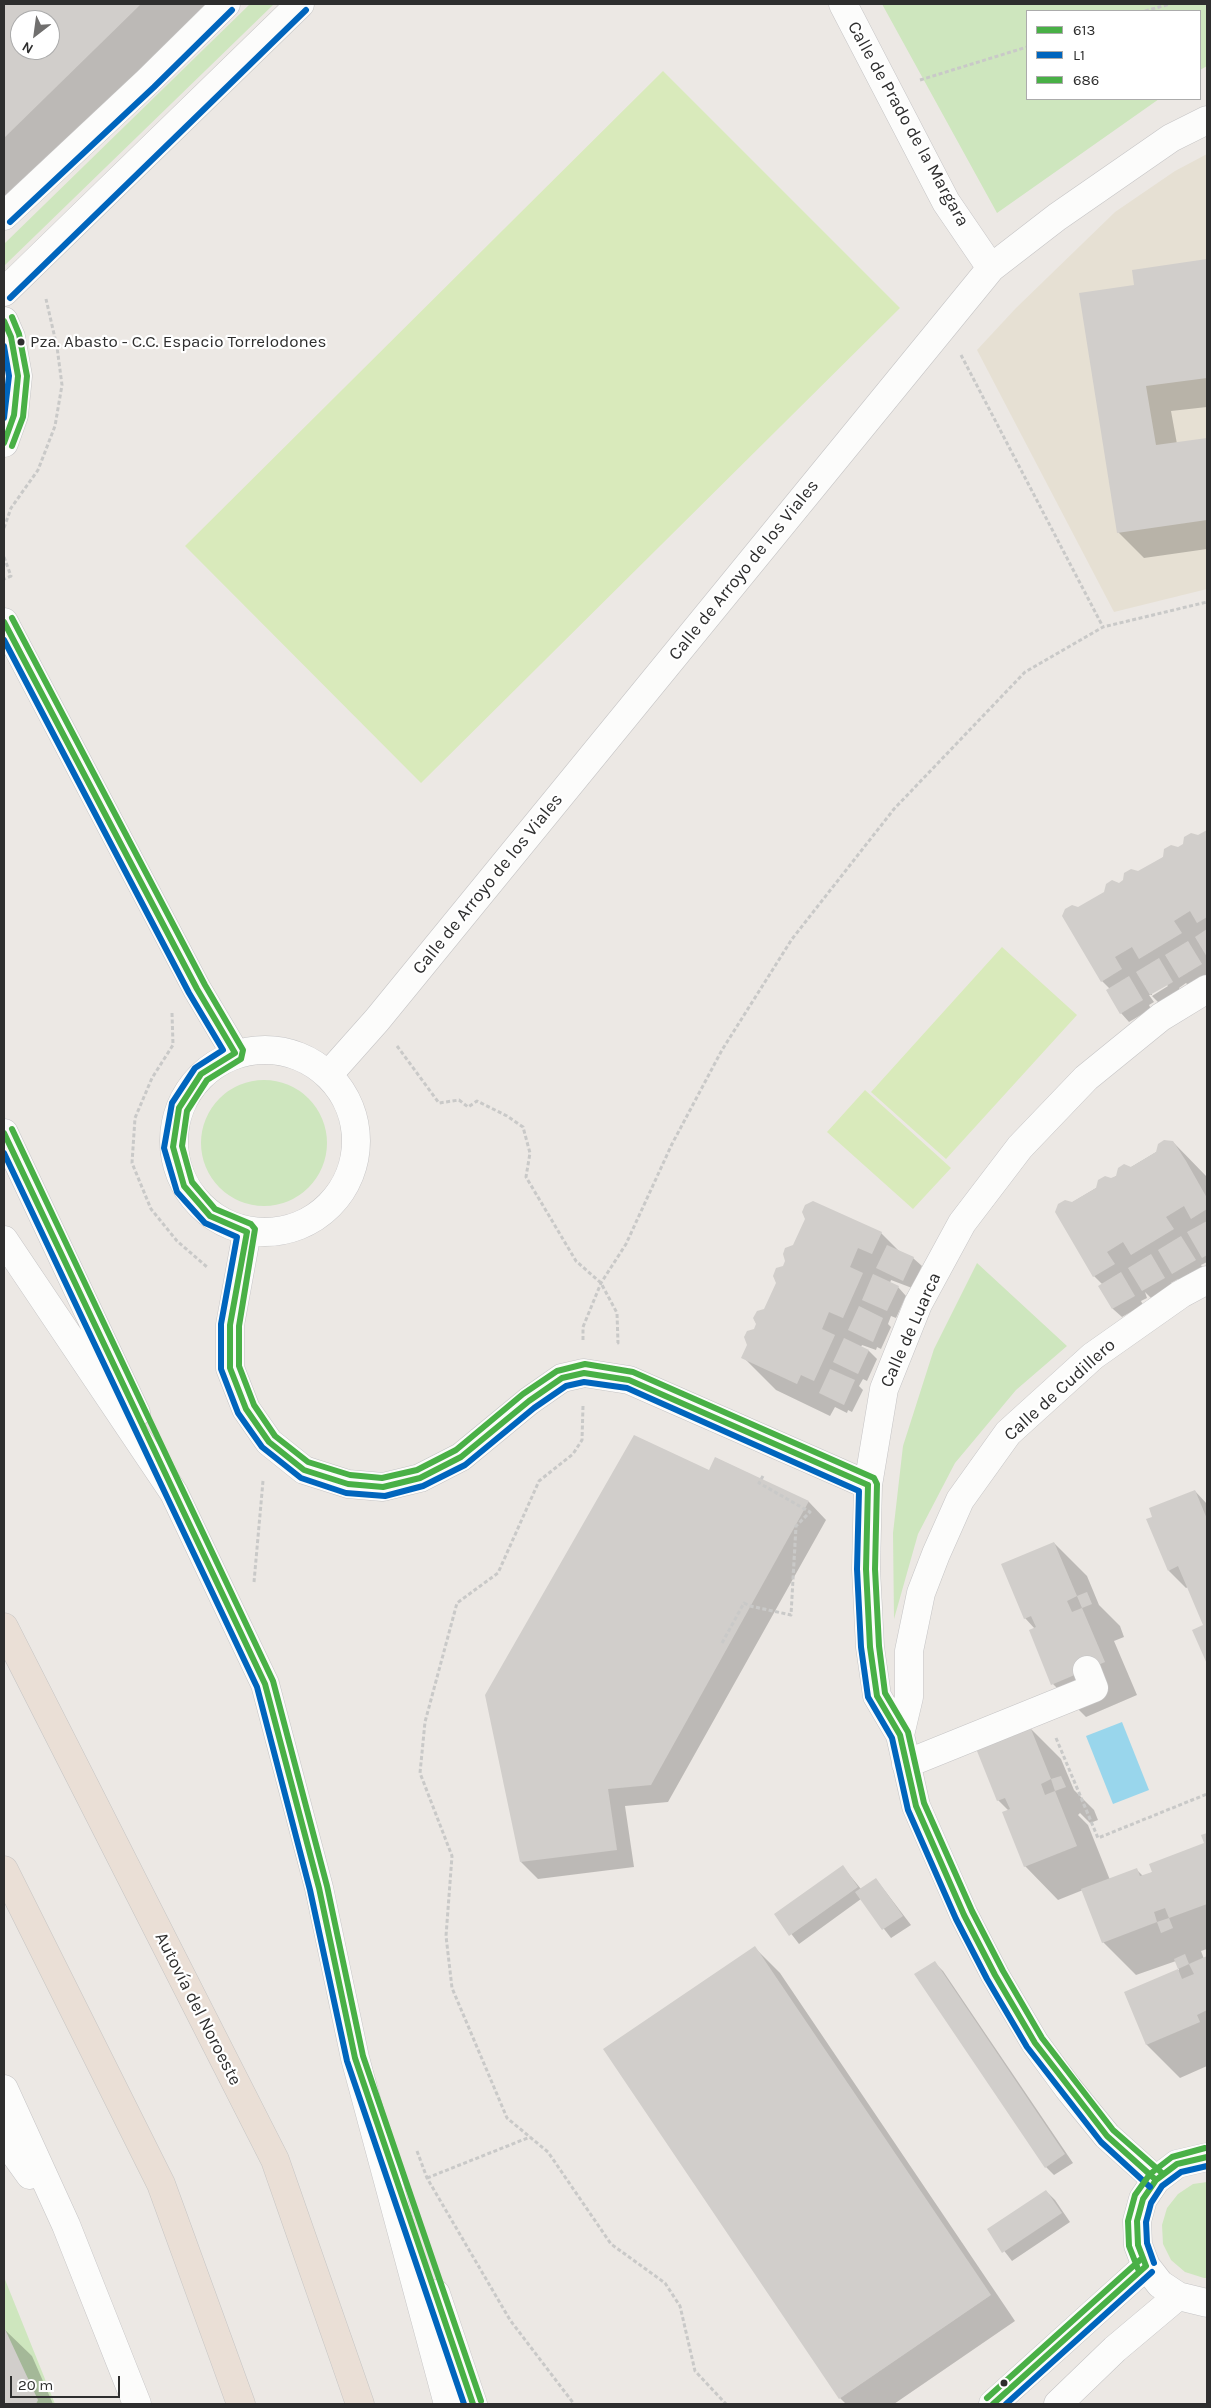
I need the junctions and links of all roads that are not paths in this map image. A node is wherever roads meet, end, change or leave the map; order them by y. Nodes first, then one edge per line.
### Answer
1 (226, 4) edge
2 (300, 4) edge
3 (843, 4) edge
4 (1207, 120) edge
5 (4, 216) edge
6 (991, 268) junction
7 (4, 292) edge
8 (4, 321) edge
9 (4, 443) edge
10 (4, 622) edge
11 (1207, 989) edge
12 (235, 1053) junction
13 (329, 1074) junction
14 (4, 1133) edge
15 (248, 1232) junction
16 (4, 1240) edge
17 (1207, 1280) edge
18 (868, 1485) junction
19 (174, 1493) junction
20 (4, 1627) edge
21 (1086, 1670) dead end
22 (900, 1735) junction
23 (906, 1764) junction
24 (4, 1870) edge
25 (355, 2058) junction
26 (4, 2090) edge
27 (4, 2139) edge
28 (1207, 2157) edge
29 (1156, 2180) junction
30 (66, 2225) junction
31 (1146, 2266) junction
32 (1178, 2296) junction
33 (1207, 2303) edge
34 (137, 2404) edge
35 (241, 2404) edge
36 (360, 2404) edge
37 (448, 2404) edge
38 (473, 2404) edge
39 (993, 2404) edge
40 (1058, 2404) edge

1 - 5 street
2 - 7 street
3 - 6 street, Calle de Prado de la Margara
4 - 6 street, Calle de Arroyo de los Viales
6 - 13 street, Calle de Arroyo de los Viales
8 - 9 street
10 - 12 street
11 - 18 street, Calle de Luarca
12 - 13 street
12 - 15 street
13 - 15 street
14 - 19 street
15 - 18 street
16 - 19 street
17 - 22 street, Calle de Cudillero
18 - 22 street, Calle de Luarca
19 - 25 street
20 - 36 highway, Autovía del Noroeste
21 - 23 street
22 - 23 street, Calle de Luarca
23 - 29 street, Calle de Luarca
24 - 35 highway
25 - 37 street
25 - 38 street
26 - 30 street
27 - 30 street
28 - 29 street
29 - 31 street
30 - 34 street
31 - 32 street
31 - 39 street
32 - 33 street
32 - 40 street

